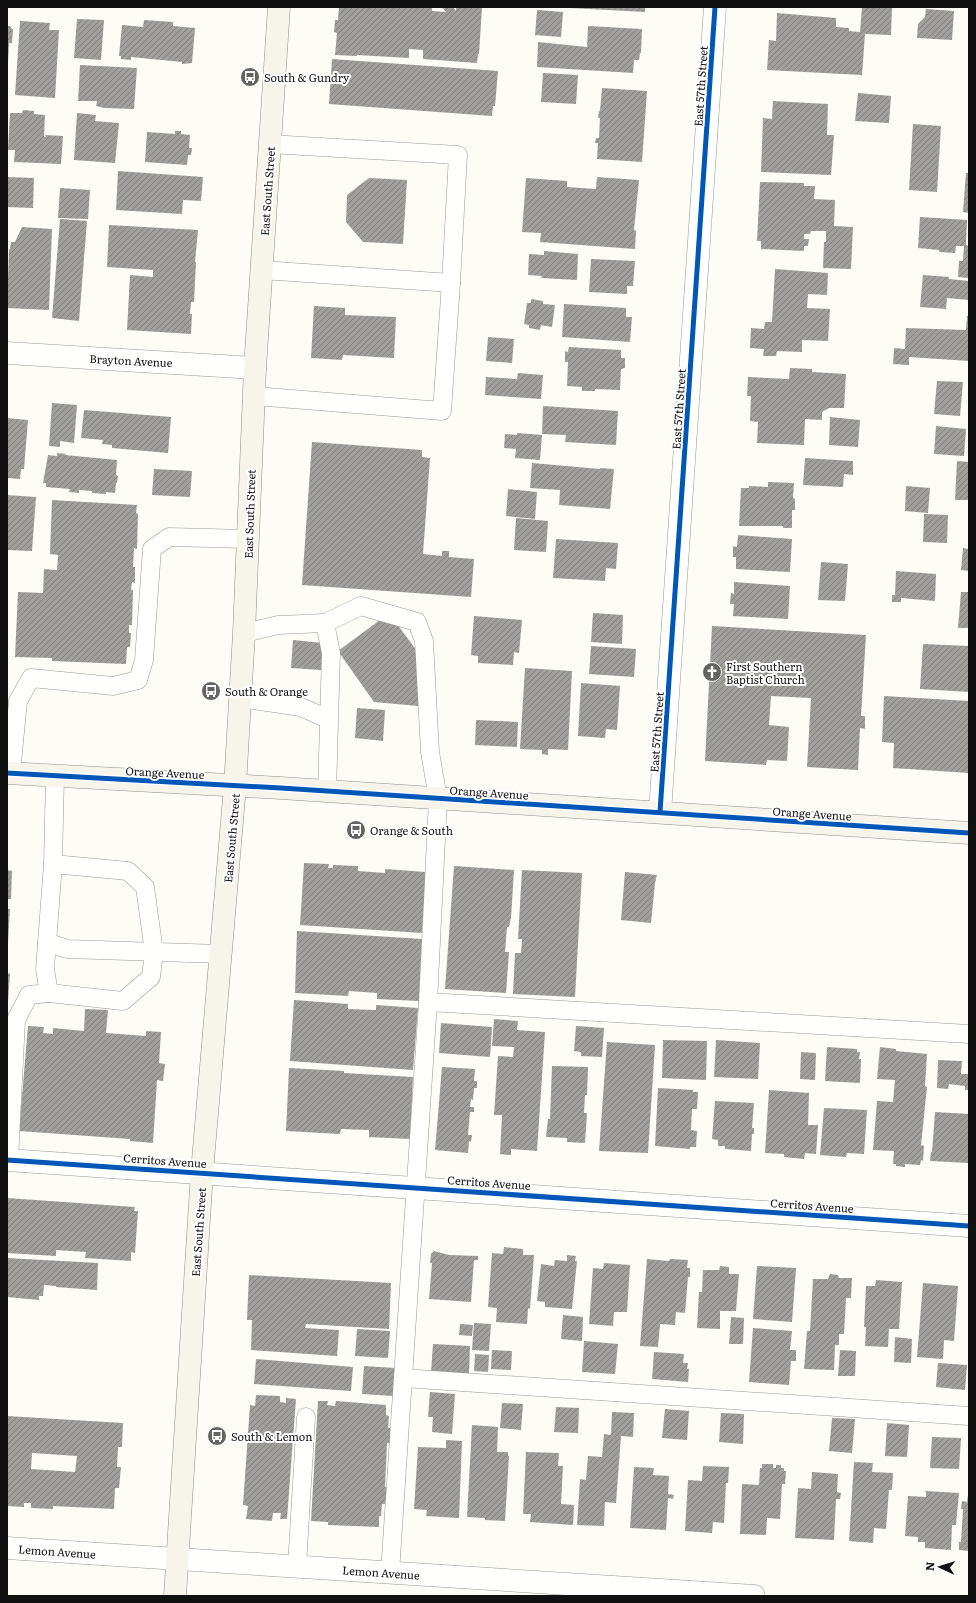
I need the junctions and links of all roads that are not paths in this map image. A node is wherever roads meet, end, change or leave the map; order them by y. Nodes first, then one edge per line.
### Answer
1 (279, 7) edge
2 (715, 7) edge
3 (270, 144) junction
4 (262, 270) junction
5 (451, 283) junction
6 (7, 353) edge
7 (255, 368) junction
8 (254, 396) junction
9 (248, 539) junction
10 (324, 623) junction
11 (244, 633) junction
12 (240, 698) junction
13 (328, 719) junction
14 (9, 773) edge
15 (55, 776) junction
16 (235, 786) junction
17 (327, 792) junction
18 (438, 798) junction
19 (660, 812) junction
20 (969, 833) edge
21 (53, 864) junction
22 (48, 942) junction
23 (154, 952) junction
24 (220, 954) junction
25 (49, 993) junction
26 (428, 1002) junction
27 (969, 1034) edge
28 (8, 1160) edge
29 (202, 1172) junction
30 (416, 1187) junction
31 (969, 1226) edge
32 (403, 1378) junction
33 (969, 1416) edge
34 (306, 1417) dead end
35 (7, 1548) edge
36 (178, 1559) junction
37 (297, 1566) junction
38 (390, 1573) junction
39 (175, 1596) edge
40 (754, 1596) edge

1 - 3 main road, East South Street
2 - 19 street, East 57th Street
3 - 4 main road, East South Street
3 - 5 lane
4 - 5 lane
4 - 7 main road, East South Street
5 - 8 lane
6 - 7 street, Brayton Avenue
7 - 8 main road, East South Street
8 - 9 main road, East South Street
9 - 11 main road, East South Street
9 - 14 lane
10 - 11 lane
10 - 13 lane
10 - 18 lane
11 - 12 main road, East South Street
12 - 13 lane
12 - 16 main road, East South Street
13 - 17 lane
14 - 15 main road, Orange Avenue
15 - 16 main road, Orange Avenue
15 - 21 lane
16 - 17 main road, Orange Avenue
16 - 24 main road, East South Street
17 - 18 main road, Orange Avenue
18 - 19 main road, Orange Avenue
18 - 26 lane
19 - 20 main road, Orange Avenue
21 - 22 lane
21 - 23 lane
22 - 23 lane
22 - 25 lane
23 - 24 lane
23 - 25 lane
24 - 29 main road, East South Street
25 - 28 lane
26 - 27 lane
26 - 30 lane
28 - 29 street, Cerritos Avenue
29 - 30 street, Cerritos Avenue
29 - 36 main road, East South Street
30 - 31 street, Cerritos Avenue
30 - 32 lane
32 - 33 lane
32 - 38 lane
34 - 37 lane
35 - 36 street, Lemon Avenue
36 - 37 street, Lemon Avenue
36 - 39 main road, East South Street
37 - 38 street, Lemon Avenue
38 - 40 street, Lemon Avenue

